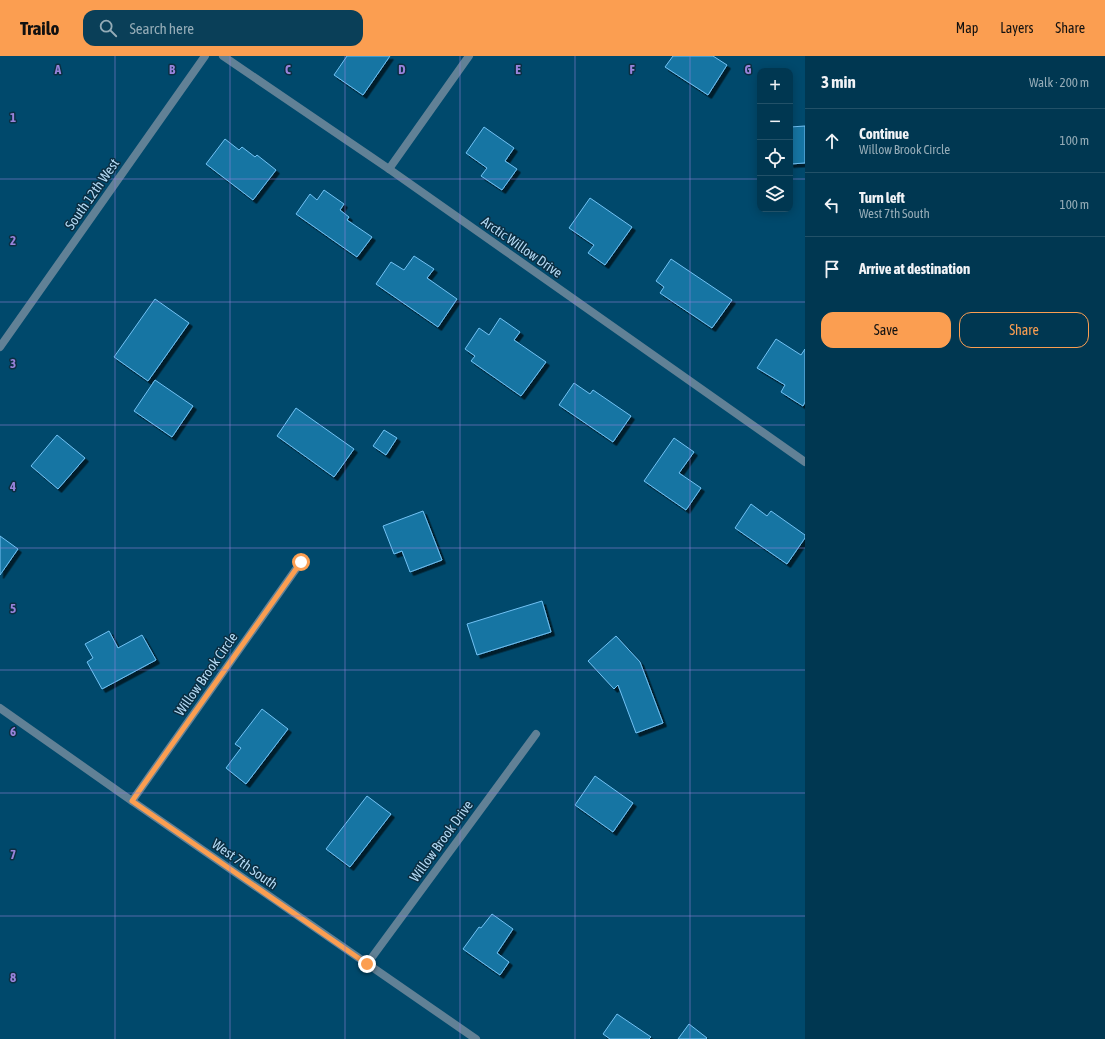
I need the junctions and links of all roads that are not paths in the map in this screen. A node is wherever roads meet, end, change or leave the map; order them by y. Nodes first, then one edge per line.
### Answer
1 (205, 56) edge
2 (223, 56) edge
3 (469, 56) edge
4 (389, 169) junction
5 (0, 347) edge
6 (805, 462) edge
7 (301, 562) dead end
8 (0, 708) edge
9 (536, 734) dead end
10 (132, 801) junction
11 (367, 964) junction
12 (476, 1039) edge

1 - 5 street, South 12th West
2 - 4 street, Arctic Willow Drive
3 - 4 street
4 - 6 street, Arctic Willow Drive
7 - 10 street, Willow Brook Circle
8 - 10 street, West 7th South
9 - 11 street, Willow Brook Drive
10 - 11 street, West 7th South
11 - 12 street, West 7th South

